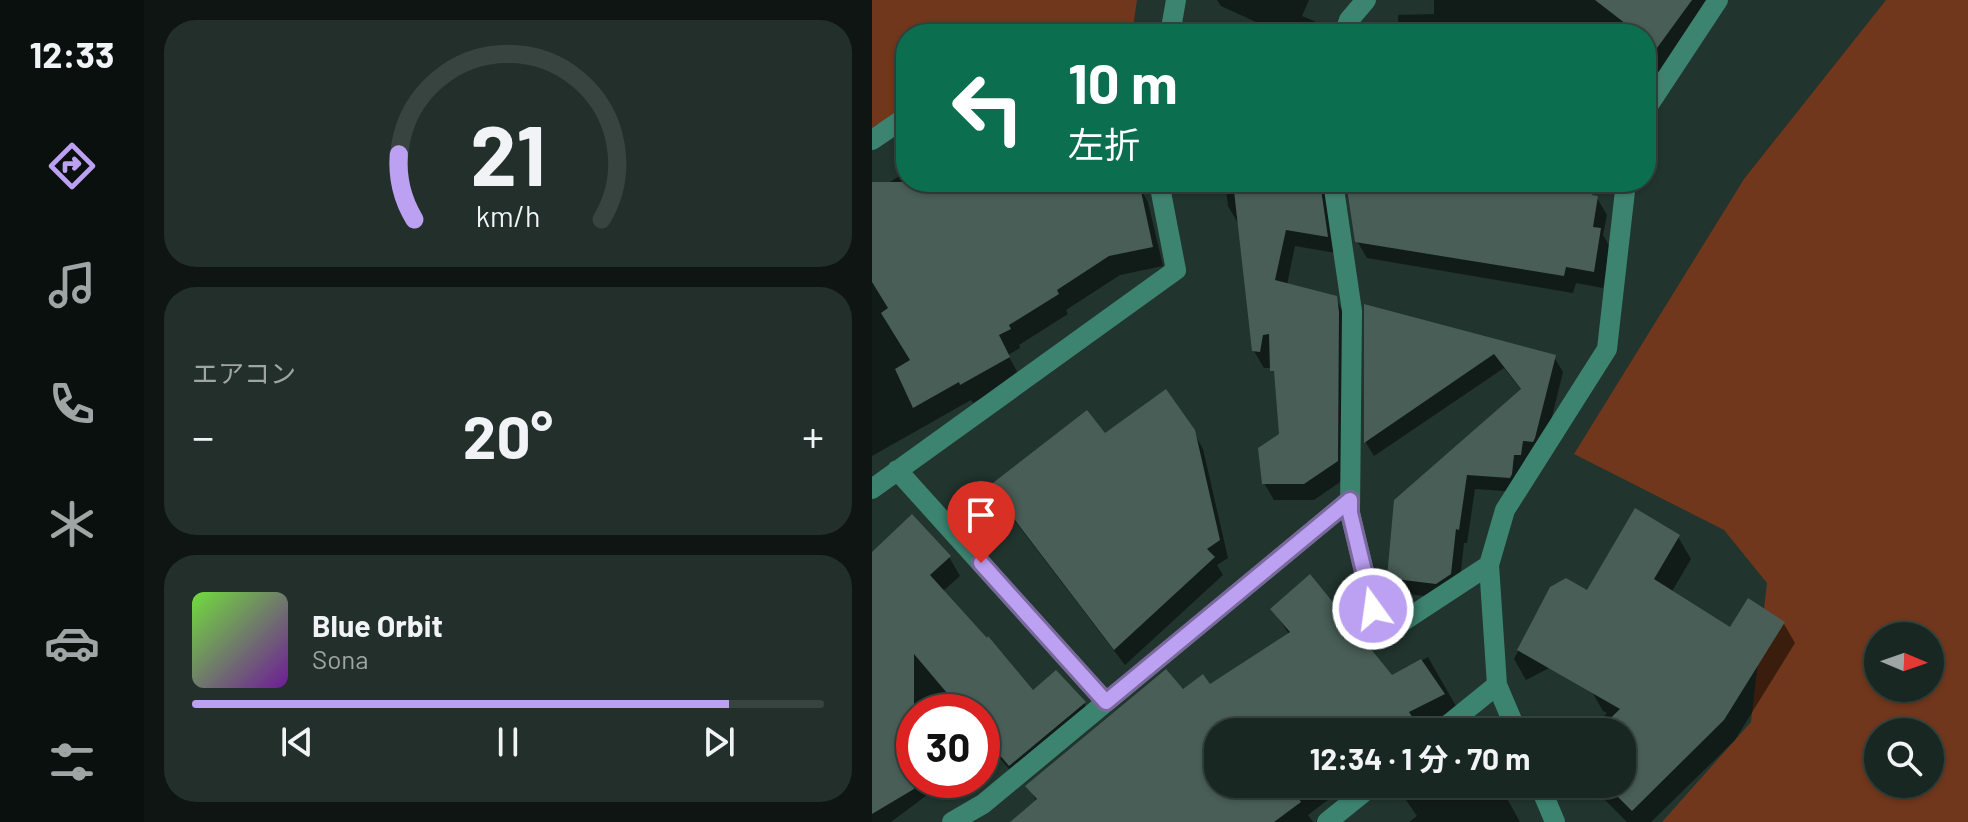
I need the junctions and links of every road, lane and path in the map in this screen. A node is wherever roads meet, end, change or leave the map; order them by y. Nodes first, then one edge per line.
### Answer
1 (1176, 0) edge
2 (1366, 0) edge
3 (1718, 0) edge
4 (1172, 24) edge
5 (1348, 24) edge
6 (1656, 94) edge
7 (896, 124) edge
8 (872, 140) edge
9 (1161, 192) edge
10 (1334, 192) edge
11 (1625, 192) edge
12 (897, 470) junction
13 (872, 489) edge
14 (1350, 500) junction
15 (1489, 565) junction
16 (1497, 685) junction
17 (1106, 702) junction
18 (1456, 718) edge
19 (1511, 718) edge
20 (1357, 798) edge
21 (1545, 798) edge
22 (952, 822) edge
23 (1327, 822) edge
24 (1555, 822) edge

1 - 4 street
2 - 5 street
3 - 6 street
7 - 8 street
9 - 12 street
10 - 14 street
11 - 15 street
12 - 13 street
12 - 17 street
14 - 15 street
14 - 17 street
15 - 16 street
16 - 18 street
16 - 19 street
17 - 22 street
20 - 23 street
21 - 24 street

